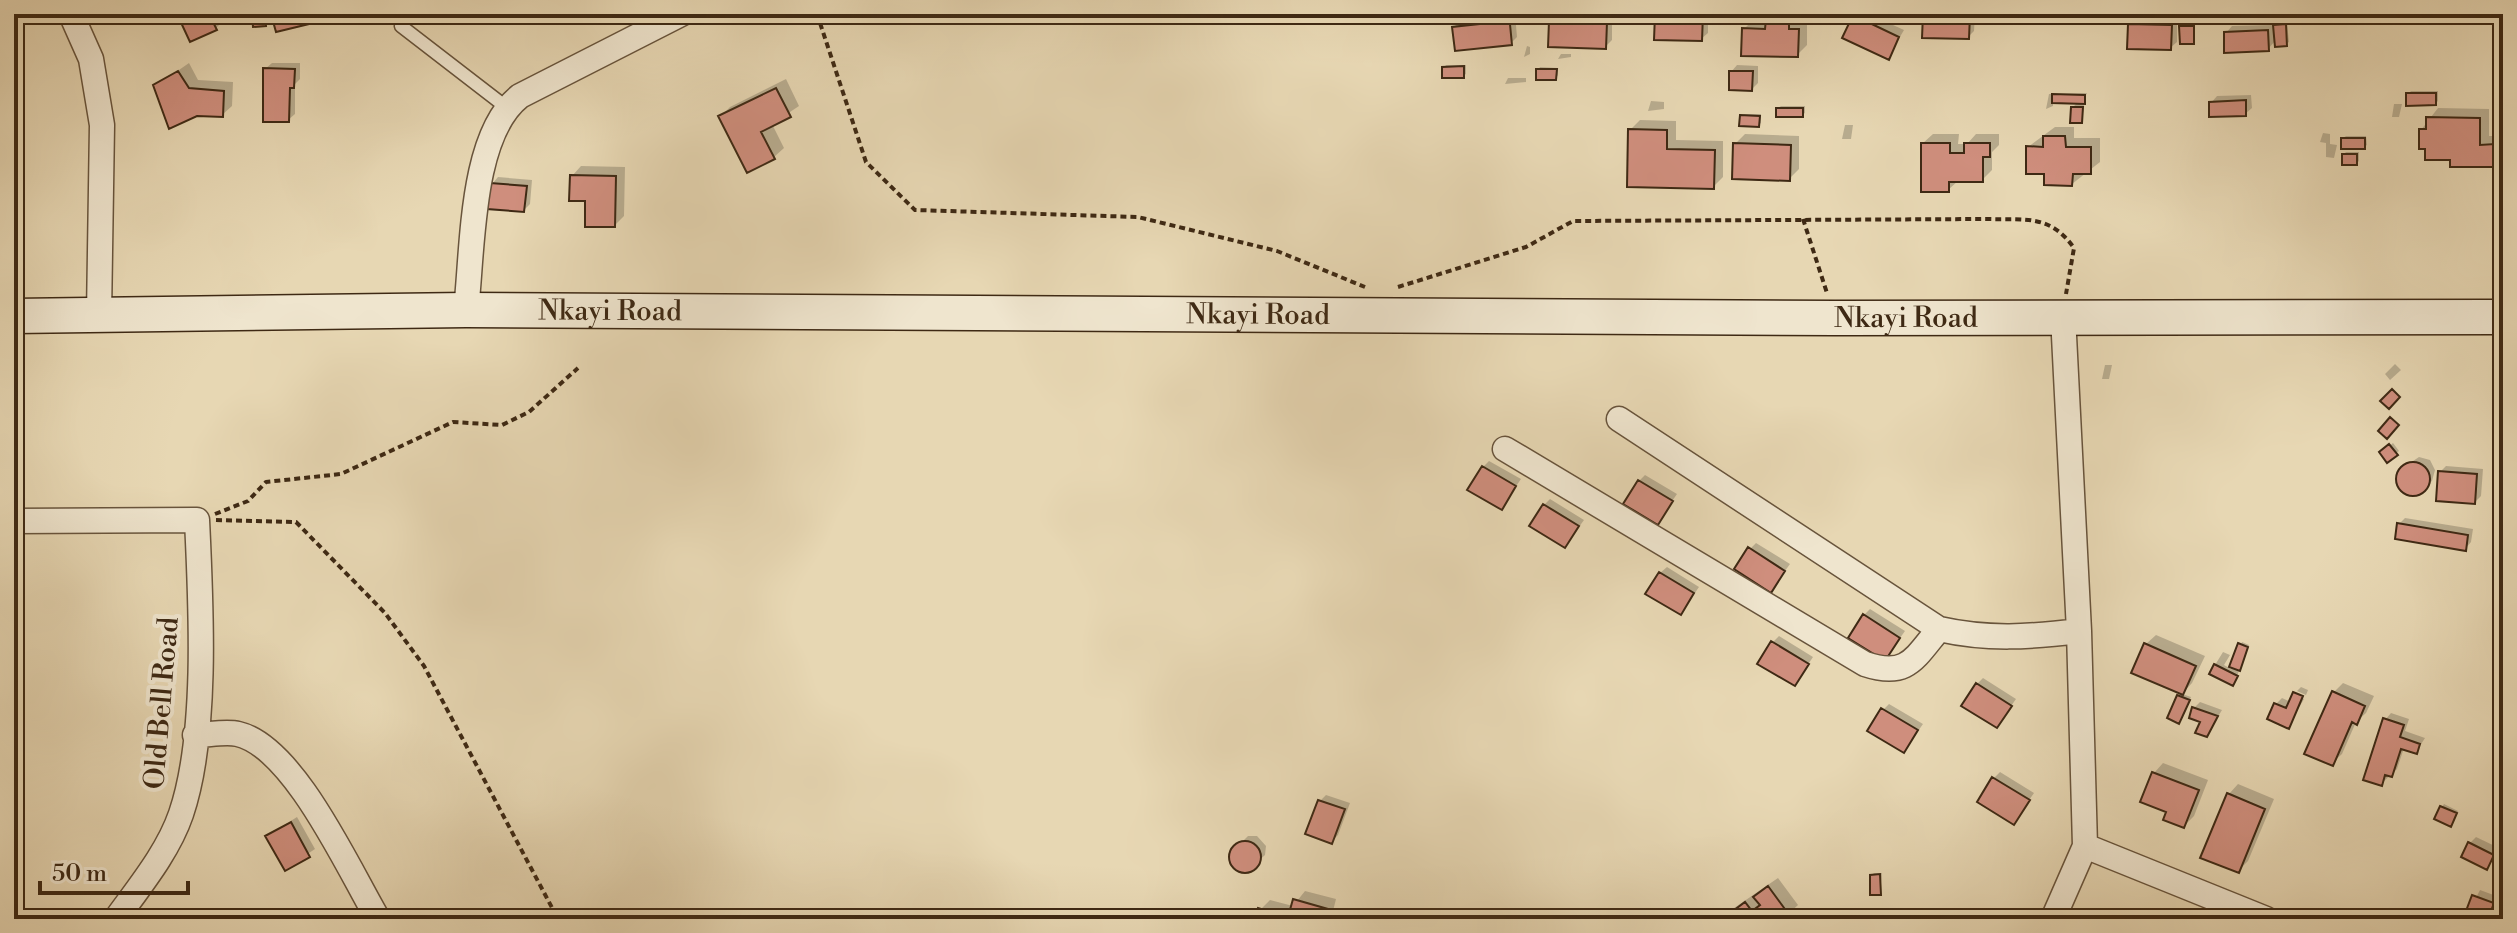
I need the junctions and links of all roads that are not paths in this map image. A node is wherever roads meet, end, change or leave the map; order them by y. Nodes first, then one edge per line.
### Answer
1 (71, 14) edge
2 (681, 14) edge
3 (401, 26) dead end
4 (506, 107) junction
5 (466, 310) junction
6 (99, 315) junction
7 (14, 316) edge
8 (2063, 316) junction
9 (2503, 317) edge
10 (1619, 419) dead end
11 (1505, 449) dead end
12 (14, 521) edge
13 (1939, 629) junction
14 (2079, 631) junction
15 (195, 735) junction
16 (2085, 846) junction
17 (116, 919) edge
18 (378, 919) edge
19 (2053, 919) edge
20 (2266, 919) edge

1 - 6 street
2 - 4 street
3 - 4 lane
4 - 5 street
5 - 6 main road, Nkayi Road
5 - 8 main road, Nkayi Road
6 - 7 main road, Nkayi Road
8 - 9 main road, Nkayi Road
8 - 14 street
10 - 13 street
11 - 13 street
12 - 15 street, Old Bell Road
13 - 14 street
14 - 16 street
15 - 17 street, Old Bell Road
15 - 18 street
16 - 19 street
16 - 20 street

